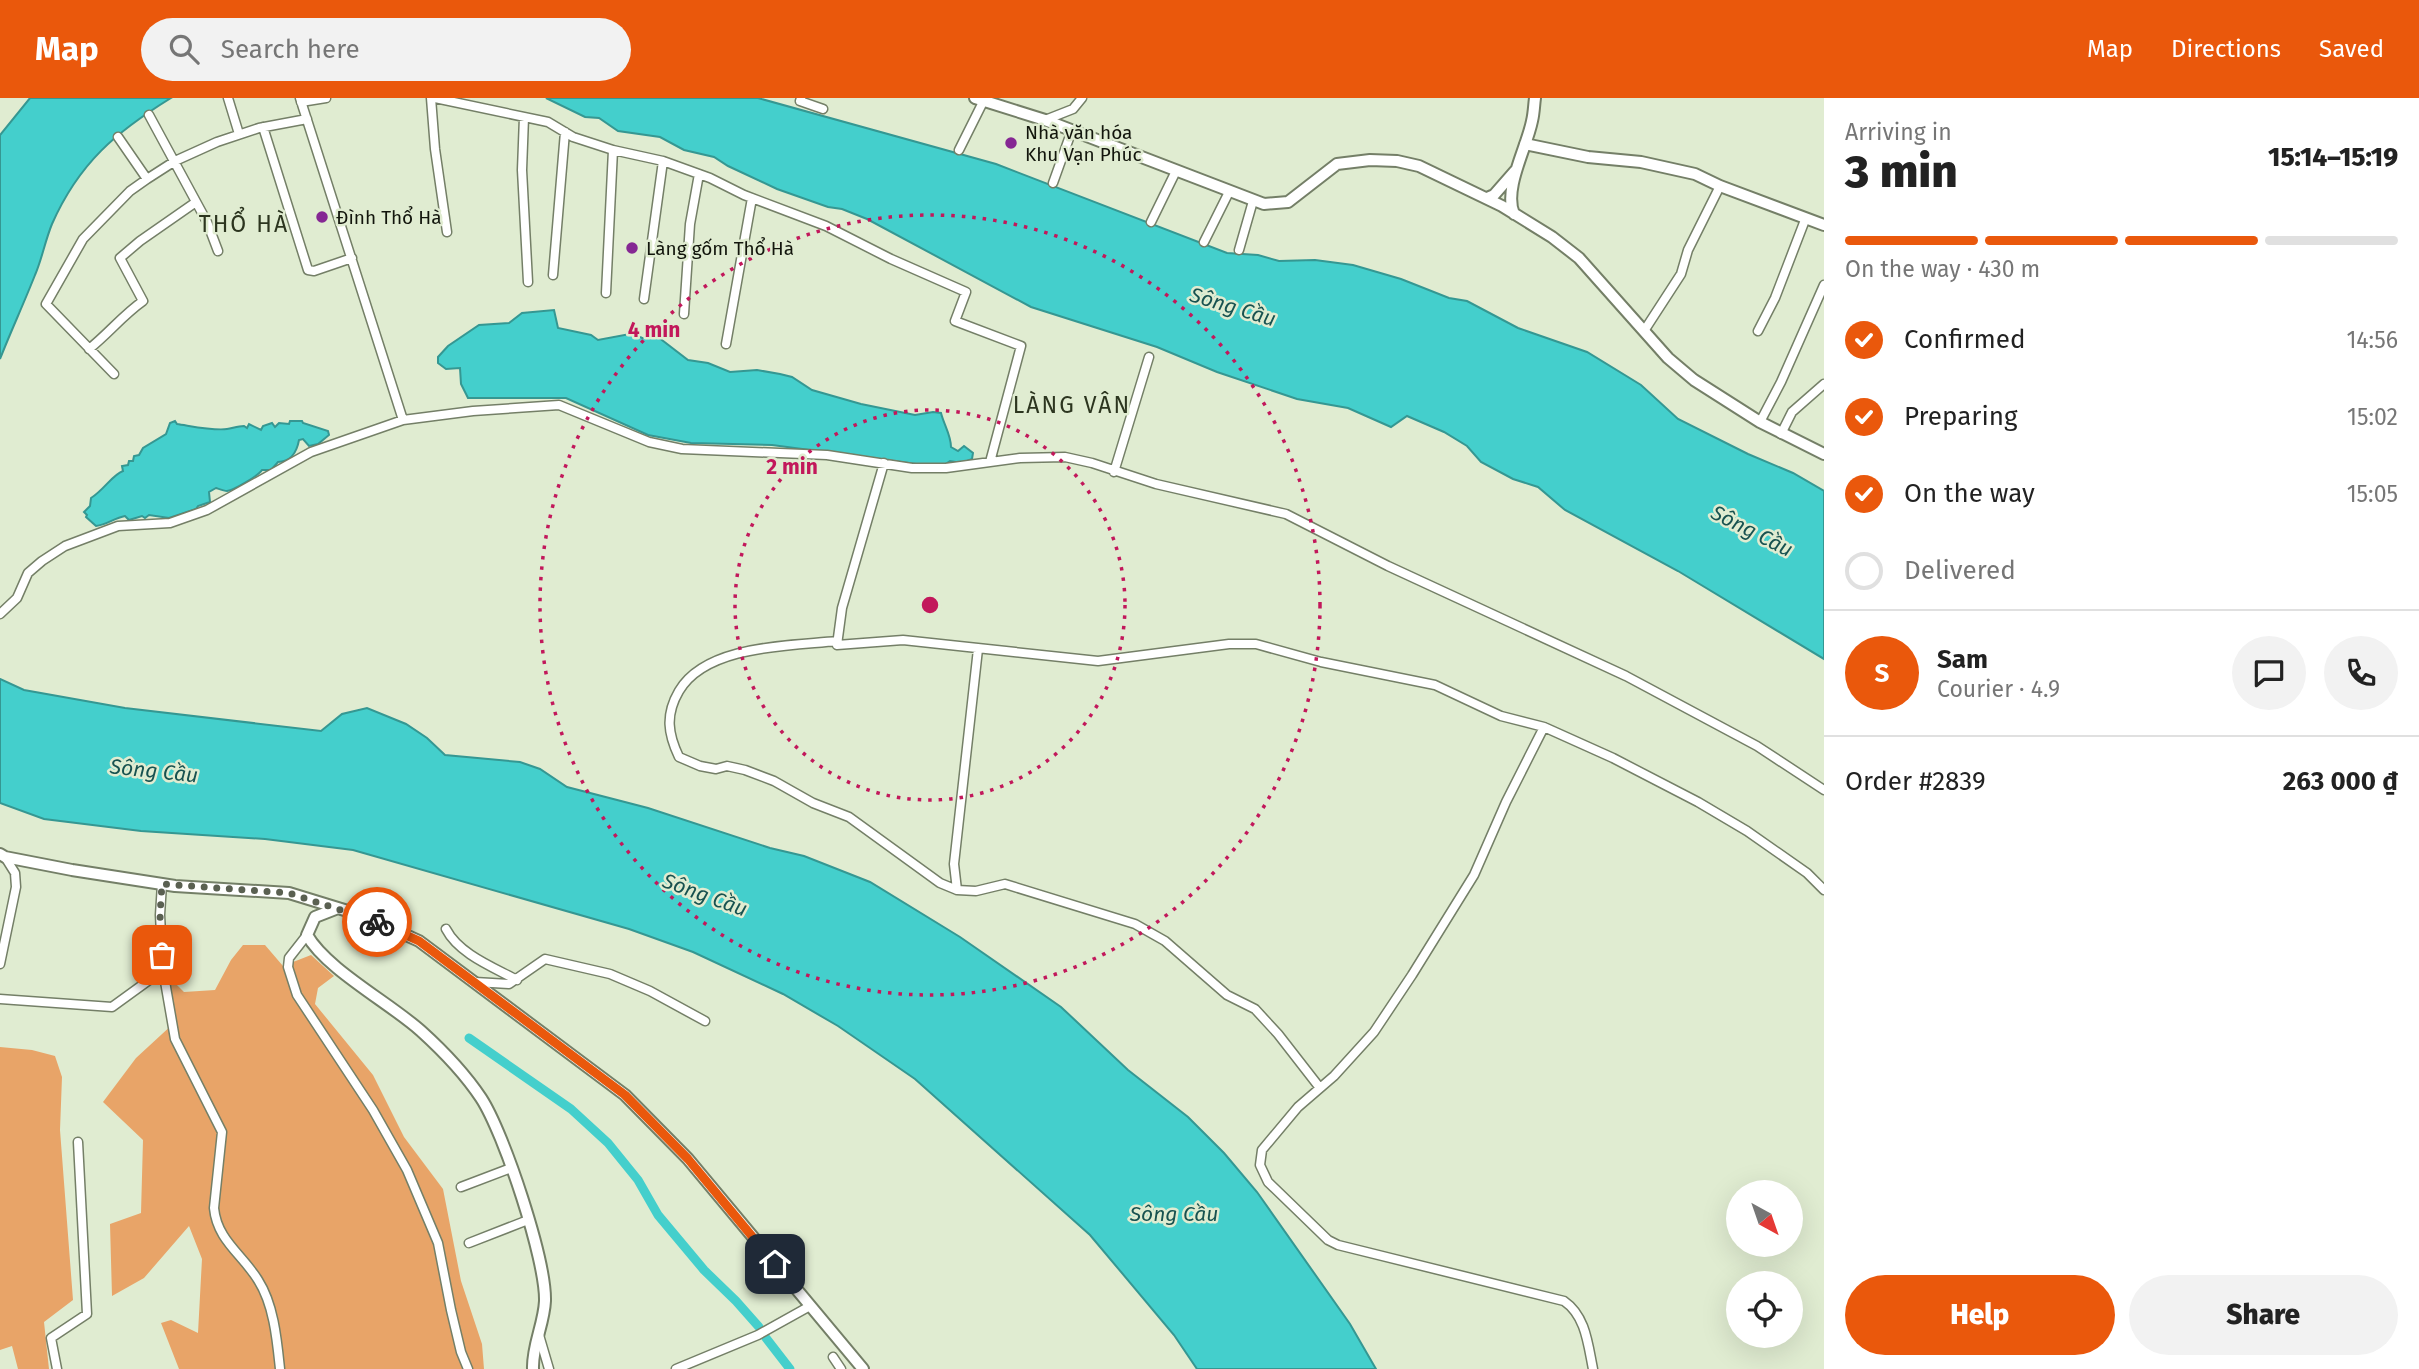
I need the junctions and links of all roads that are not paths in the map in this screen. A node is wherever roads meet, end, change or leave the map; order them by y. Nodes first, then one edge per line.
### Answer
1 (228, 98) edge
2 (326, 98) edge
3 (433, 98) edge
4 (1082, 98) edge
5 (1535, 98) edge
6 (798, 99) edge
7 (300, 100) edge
8 (979, 100) edge
9 (823, 109) dead end
10 (149, 115) dead end
11 (524, 117) junction
12 (307, 119) junction
13 (1045, 120) junction
14 (263, 127) junction
15 (1072, 130) junction
16 (565, 132) junction
17 (239, 134) junction
18 (118, 137) dead end
19 (1525, 144) junction
20 (613, 150) junction
21 (959, 150) dead end
22 (175, 161) junction
23 (663, 161) junction
24 (1518, 165) junction
25 (1176, 171) junction
26 (699, 174) junction
27 (147, 179) junction
28 (1053, 183) dead end
29 (1720, 186) junction
30 (1229, 192) junction
31 (752, 198) junction
32 (1487, 198) junction
33 (1253, 201) junction
34 (196, 202) junction
35 (1514, 215) junction
36 (1805, 220) junction
37 (1151, 222) dead end
38 (1824, 225) edge
39 (447, 232) dead end
40 (1204, 242) dead end
41 (1238, 250) dead end
42 (218, 251) dead end
43 (352, 258) junction
44 (553, 275) dead end
45 (528, 282) dead end
46 (1824, 285) edge
47 (606, 293) dead end
48 (644, 299) dead end
49 (684, 314) dead end
50 (1644, 331) junction
51 (1758, 331) dead end
52 (726, 344) dead end
53 (89, 349) junction
54 (1149, 358) dead end
55 (114, 374) dead end
56 (1824, 384) edge
57 (403, 420) junction
58 (1760, 422) junction
59 (1781, 434) junction
60 (1824, 454) edge
61 (990, 462) junction
62 (884, 463) junction
63 (1114, 472) junction
64 (0, 614) edge
65 (837, 641) junction
66 (978, 649) junction
67 (1544, 727) junction
68 (1824, 790) edge
69 (3, 855) edge
70 (162, 884) junction
71 (957, 890) junction
72 (1824, 890) edge
73 (338, 908) junction
74 (446, 929) dead end
75 (307, 935) junction
76 (0, 964) edge
77 (163, 970) junction
78 (517, 980) junction
79 (475, 982) junction
80 (0, 999) edge
81 (705, 1021) dead end
82 (1320, 1088) junction
83 (78, 1142) dead end
84 (511, 1168) junction
85 (461, 1187) dead end
86 (528, 1220) junction
87 (469, 1243) dead end
88 (810, 1306) junction
89 (539, 1334) junction
90 (833, 1357) dead end
91 (689, 1366) edge
92 (57, 1369) edge
93 (280, 1369) edge
94 (468, 1369) edge
95 (533, 1369) edge
96 (549, 1369) edge
97 (676, 1369) edge
98 (841, 1369) edge
99 (863, 1369) edge
100 (1593, 1369) edge

1 - 17 street
2 - 7 street
3 - 11 street
3 - 39 street
4 - 13 street
5 - 19 main road
6 - 9 street
7 - 12 street
8 - 13 main road
8 - 21 street
10 - 22 street
11 - 16 street
11 - 45 street
12 - 14 street
12 - 43 street
13 - 15 main road
14 - 17 street
14 - 43 street
15 - 25 main road
15 - 28 street
16 - 20 street
16 - 44 street
17 - 22 street
18 - 27 street
19 - 24 main road
19 - 29 main road
20 - 23 street
20 - 47 street
22 - 27 street
22 - 34 street
23 - 26 street
23 - 48 street
24 - 32 main road
24 - 35 main road
25 - 30 main road
25 - 37 street
26 - 31 street
26 - 49 street
27 - 53 street
29 - 36 main road
29 - 50 street
30 - 33 main road
30 - 40 street
31 - 52 street
31 - 61 street
32 - 33 main road
32 - 35 main road
33 - 41 street
34 - 42 street
34 - 53 street
35 - 50 main road
36 - 38 main road
36 - 51 street
43 - 57 street
46 - 58 street
50 - 58 main road
53 - 55 street
54 - 63 street
56 - 59 street
57 - 62 street
57 - 64 street
58 - 59 main road
59 - 60 main road
61 - 62 street
61 - 63 street
62 - 65 street
63 - 68 street
65 - 66 street
65 - 71 street
66 - 67 street
66 - 71 street
67 - 72 street
67 - 82 street
69 - 70 main road
69 - 76 street
70 - 73 main road
70 - 77 street
71 - 82 street
73 - 75 main road
73 - 79 main road
74 - 78 street
75 - 84 main road
75 - 94 street
77 - 80 street
77 - 93 street
78 - 79 street
78 - 81 street
79 - 88 main road
82 - 100 street
83 - 92 street
84 - 85 street
84 - 86 main road
86 - 87 street
86 - 89 main road
88 - 91 street
88 - 99 main road
89 - 95 main road
89 - 96 street
90 - 98 street
91 - 97 street

